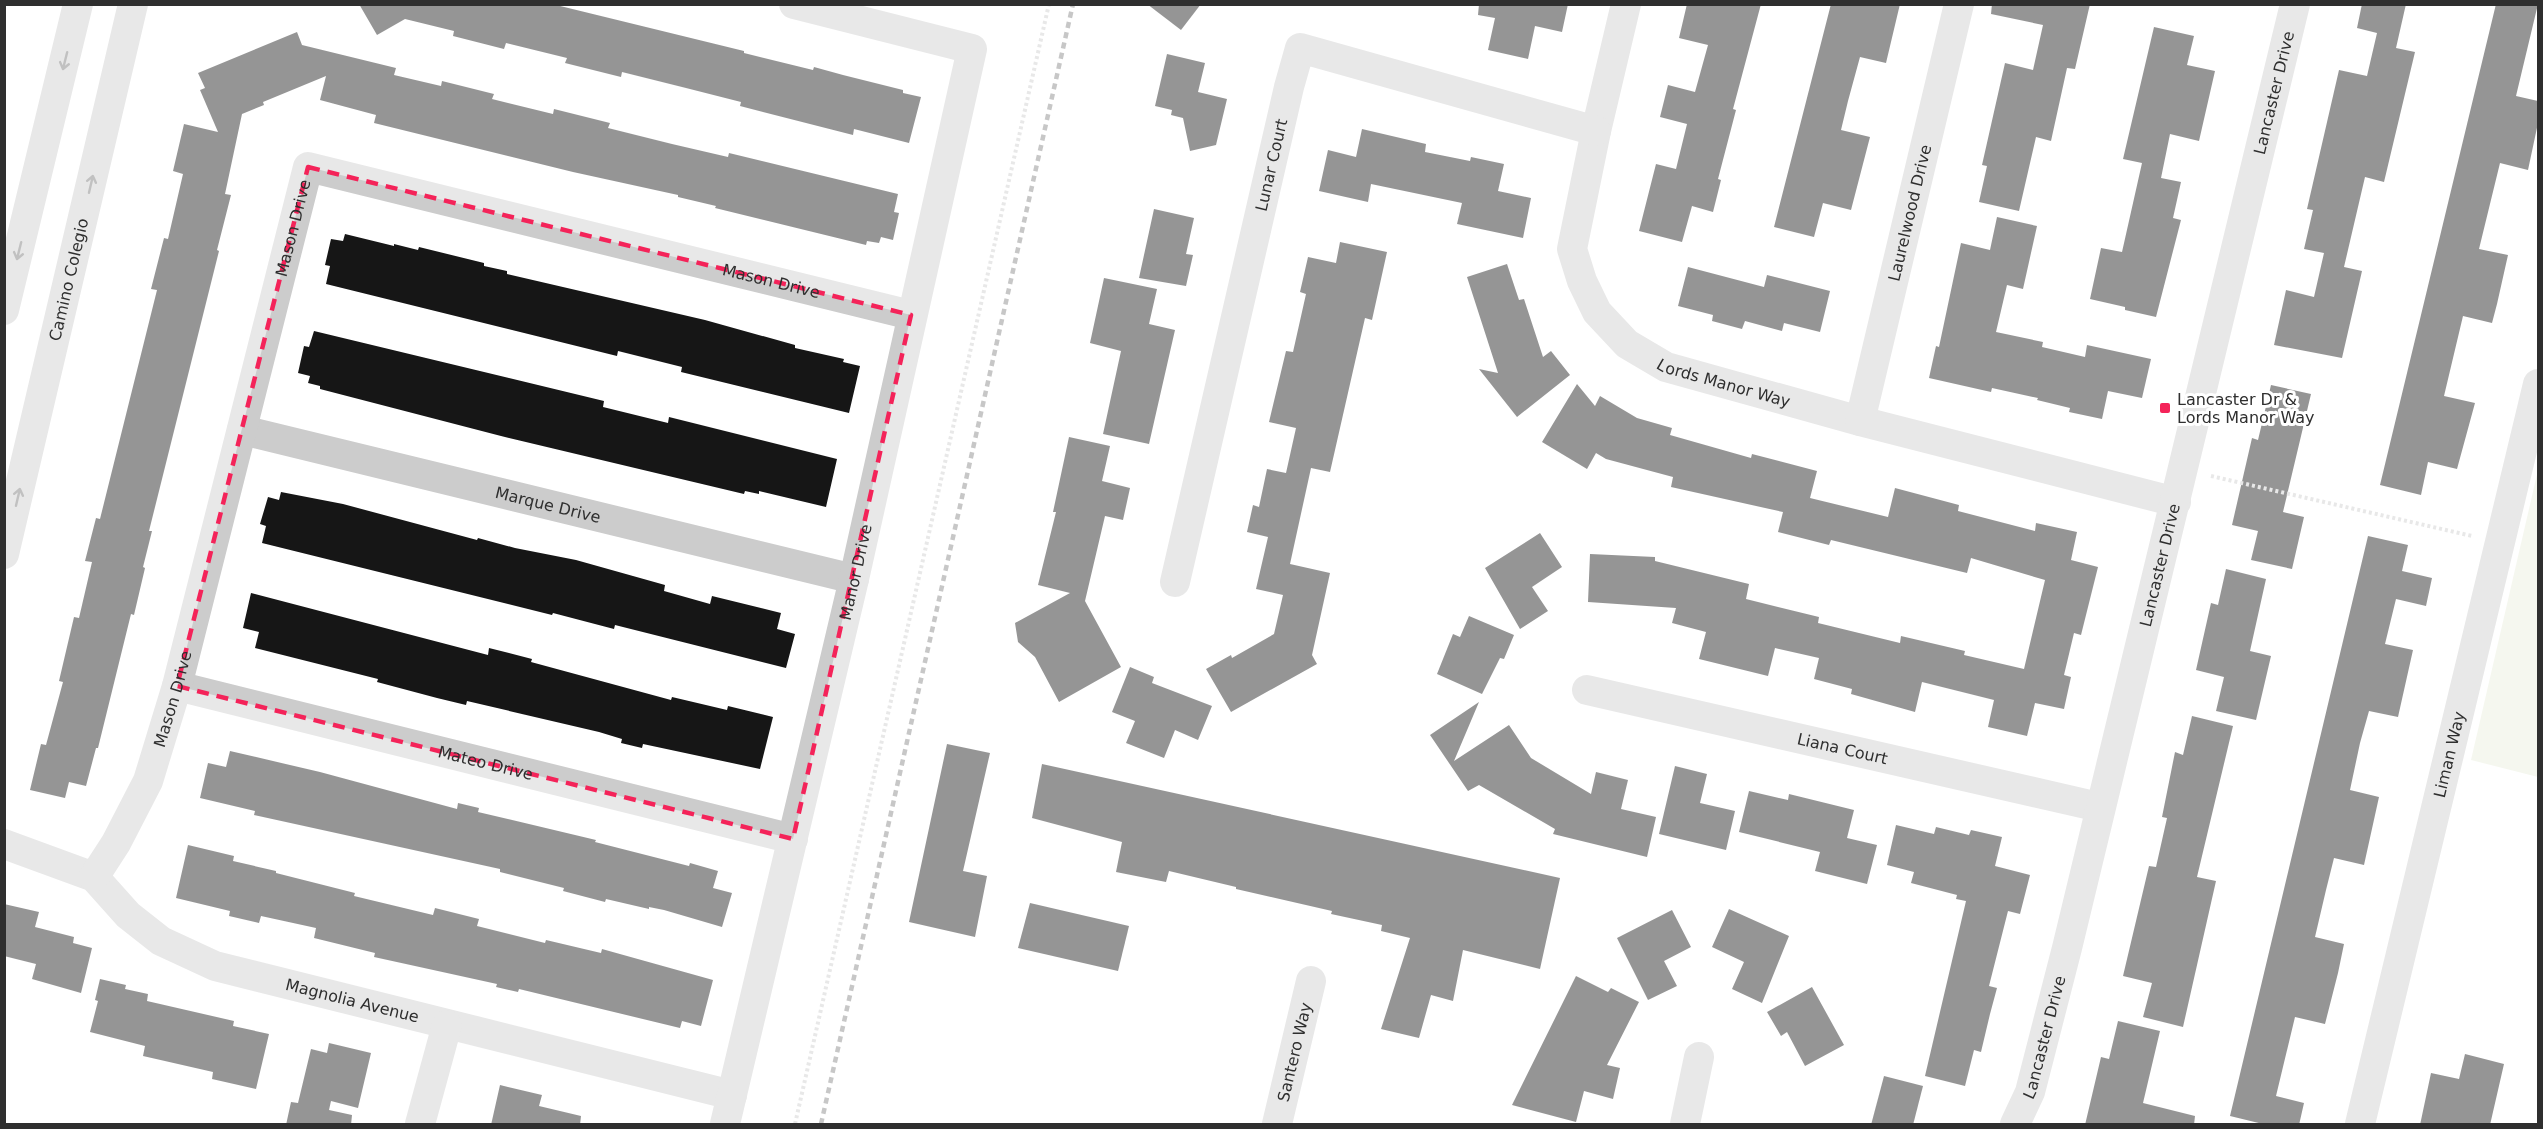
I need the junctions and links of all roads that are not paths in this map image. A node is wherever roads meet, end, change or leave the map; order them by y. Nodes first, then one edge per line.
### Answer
1 (78, 4) edge
2 (133, 4) edge
3 (794, 4) edge
4 (1626, 4) edge
5 (1959, 4) edge
6 (2295, 4) edge
7 (1596, 131) junction
8 (4, 310) edge
9 (911, 315) junction
10 (2538, 384) edge
11 (1860, 421) junction
12 (242, 430) junction
13 (2176, 502) junction
14 (4, 554) edge
15 (854, 579) junction
16 (1175, 582) dead end
17 (177, 686) junction
18 (1587, 690) dead end
19 (2099, 807) junction
20 (793, 839) junction
21 (4, 844) edge
22 (94, 877) junction
23 (1311, 981) dead end
24 (447, 1025) junction
25 (1699, 1058) dead end
26 (732, 1095) junction
27 (420, 1125) edge
28 (725, 1125) edge
29 (1277, 1125) edge
30 (1684, 1125) edge
31 (2015, 1125) edge
32 (2360, 1125) edge

1 -> 8 street
14 -> 2 street, Camino Colegio
3 - 9 street, Manor Drive
4 - 7 street, Lords Manor Way
5 - 11 street, Laurelwood Drive
6 - 13 street, Lancaster Drive
7 - 11 street, Lords Manor Way
7 - 16 street, Lunar Court
9 - 12 street, Mason Drive
9 - 15 street, Manor Drive
10 - 32 street, Liman Way
11 - 13 street, Lords Manor Way
12 - 15 street, Marque Drive
12 - 17 street, Mason Drive
13 - 19 street, Lancaster Drive
15 - 20 street, Manor Drive
17 - 20 street, Mateo Drive
17 - 22 street, Mason Drive
18 - 19 street, Liana Court
19 - 31 street, Lancaster Drive
20 - 26 street, Manor Drive
21 - 22 street, Magnolia Avenue
22 - 24 street, Magnolia Avenue
23 - 29 street, Santero Way
24 - 26 street, Magnolia Avenue
24 - 27 street
25 - 30 street
26 - 28 street, Manor Drive

